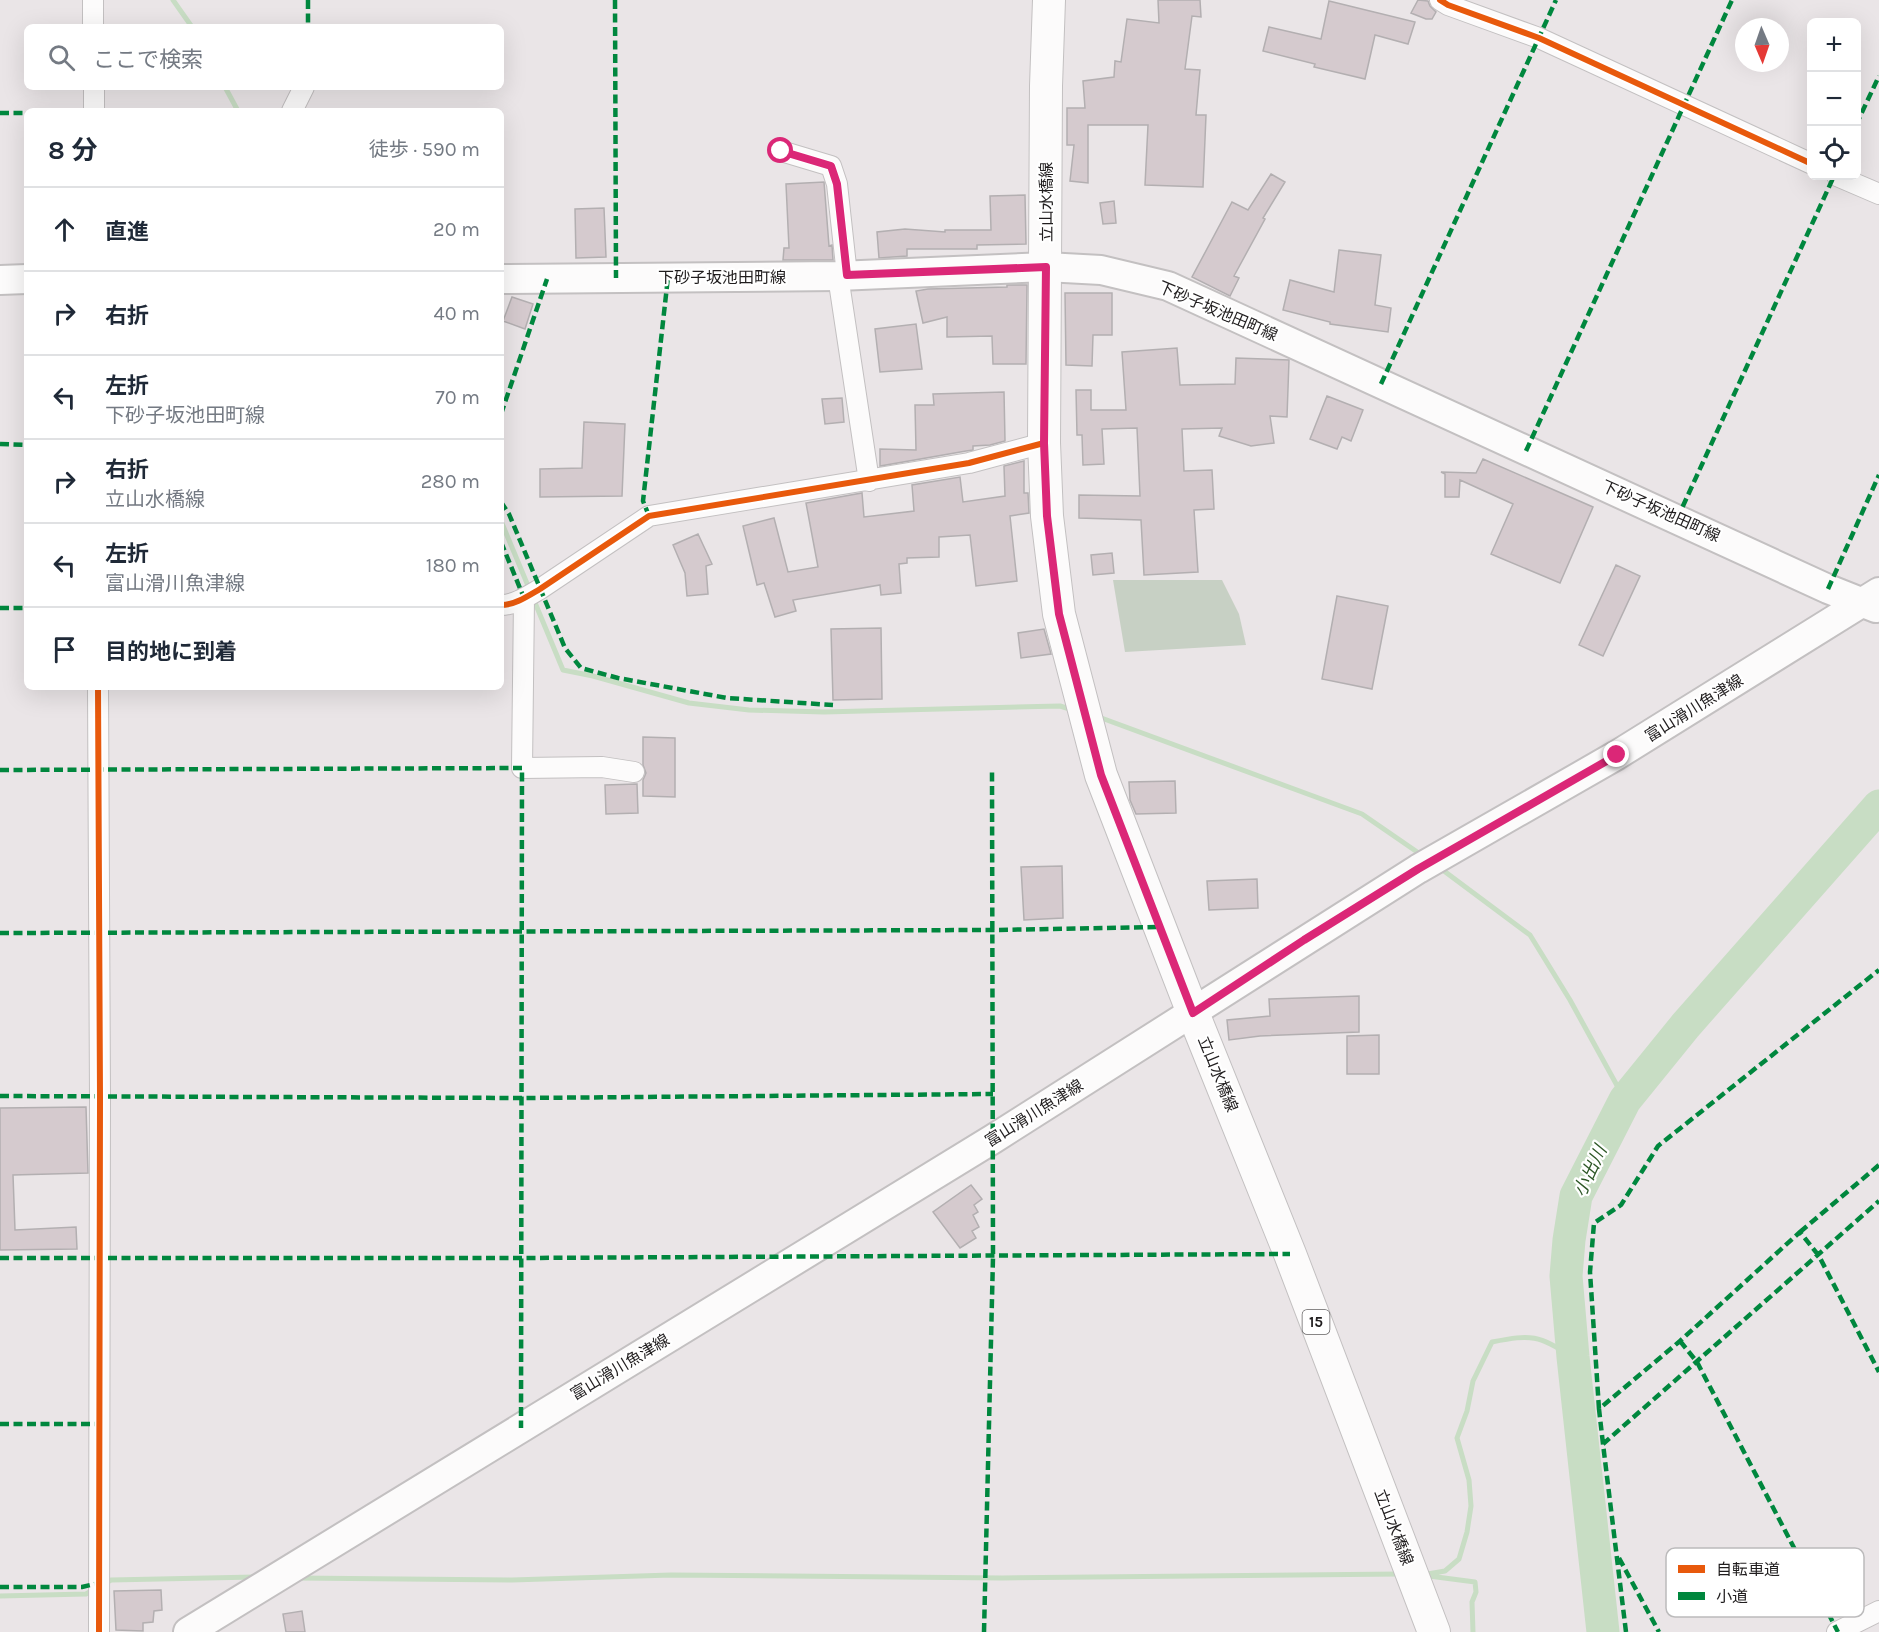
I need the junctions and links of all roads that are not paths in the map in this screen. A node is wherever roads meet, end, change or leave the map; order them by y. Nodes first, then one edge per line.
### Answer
1 (93, 0) edge
2 (1049, 0) edge
3 (1440, 0) edge
4 (93, 24) edge
5 (94, 90) edge
6 (302, 90) edge
7 (94, 108) edge
8 (293, 108) edge
9 (781, 151) dead end
10 (1807, 162) edge
11 (1846, 180) edge
12 (1879, 194) edge
13 (1046, 267) junction
14 (842, 276) junction
15 (0, 279) edge
16 (24, 279) edge
17 (504, 279) edge
18 (1044, 443) junction
19 (868, 481) junction
20 (524, 598) junction
21 (1874, 601) edge
22 (504, 605) edge
23 (98, 690) edge
24 (634, 772) dead end
25 (1193, 1013) junction
26 (1879, 1611) edge
27 (99, 1632) edge
28 (188, 1632) edge
29 (1434, 1632) edge
30 (1838, 1632) edge

1 - 4 street
2 - 13 main road, 立山水橋線 / 15
3 - 10 street
5 - 7 street
6 - 8 street
9 - 14 street
11 - 12 street
13 - 14 main road, 下砂子坂池田町線
13 - 18 main road, 立山水橋線 / 15
13 - 21 main road, 下砂子坂池田町線
14 - 17 main road, 下砂子坂池田町線
14 - 19 street
15 - 16 main road
18 - 19 street
18 - 25 main road, 立山水橋線 / 15
19 - 20 street
20 - 22 street
20 - 24 street
21 - 25 main road, 富山滑川魚津線
23 - 27 street
25 - 28 main road, 富山滑川魚津線
25 - 29 main road, 立山水橋線 / 15
26 - 30 street

